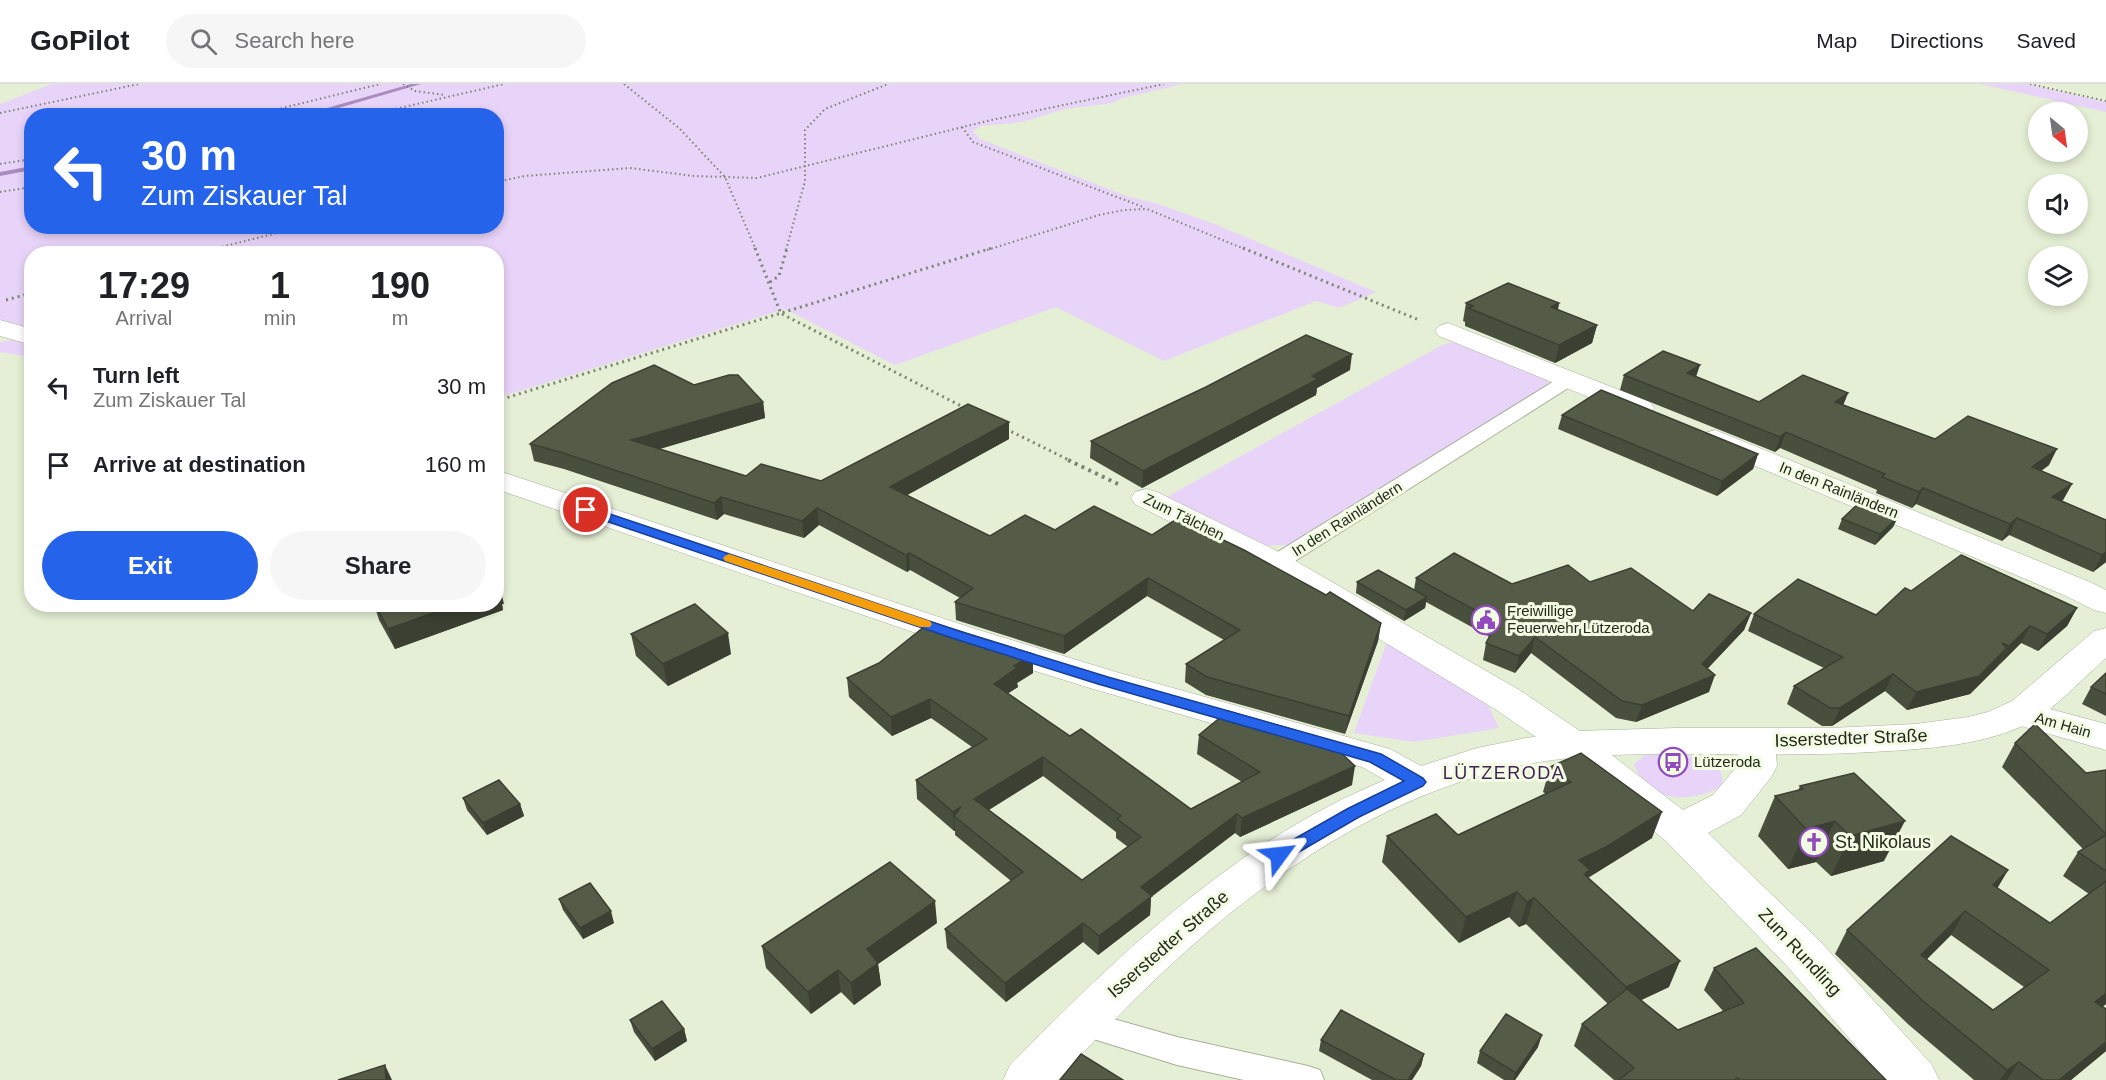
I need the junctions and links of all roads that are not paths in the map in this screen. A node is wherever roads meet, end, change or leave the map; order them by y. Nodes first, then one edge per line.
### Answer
1 (0, 328) edge
2 (1448, 331) road end
3 (24, 335) edge
4 (1570, 379) junction
5 (504, 482) edge
6 (1146, 498) road end
7 (1276, 563) junction
8 (2106, 603) edge
9 (2106, 639) edge
10 (2020, 713) junction
11 (2106, 737) edge
12 (1756, 742) junction
13 (1574, 745) junction
14 (1418, 782) junction
15 (1680, 830) junction
16 (1082, 1023) junction
17 (1027, 1080) edge
18 (1308, 1080) edge
19 (1915, 1080) edge

1 - 3 street
2 - 4 street, In den Rainländern
4 - 7 lane, In den Rainländern
4 - 8 street, In den Rainländern
5 - 14 street
6 - 7 street, Zum Tälchen
7 - 13 street, Zum Tälchen
9 - 10 street, Isserstedter Straße
10 - 11 street, Am Hain
10 - 12 street, Isserstedter Straße
12 - 13 street, Isserstedter Straße
12 - 15 street
13 - 14 street, Isserstedter Straße
13 - 15 street, Zum Rundling
14 - 16 street, Isserstedter Straße
15 - 19 street, Zum Rundling
16 - 17 street, Isserstedter Straße
16 - 18 lane

